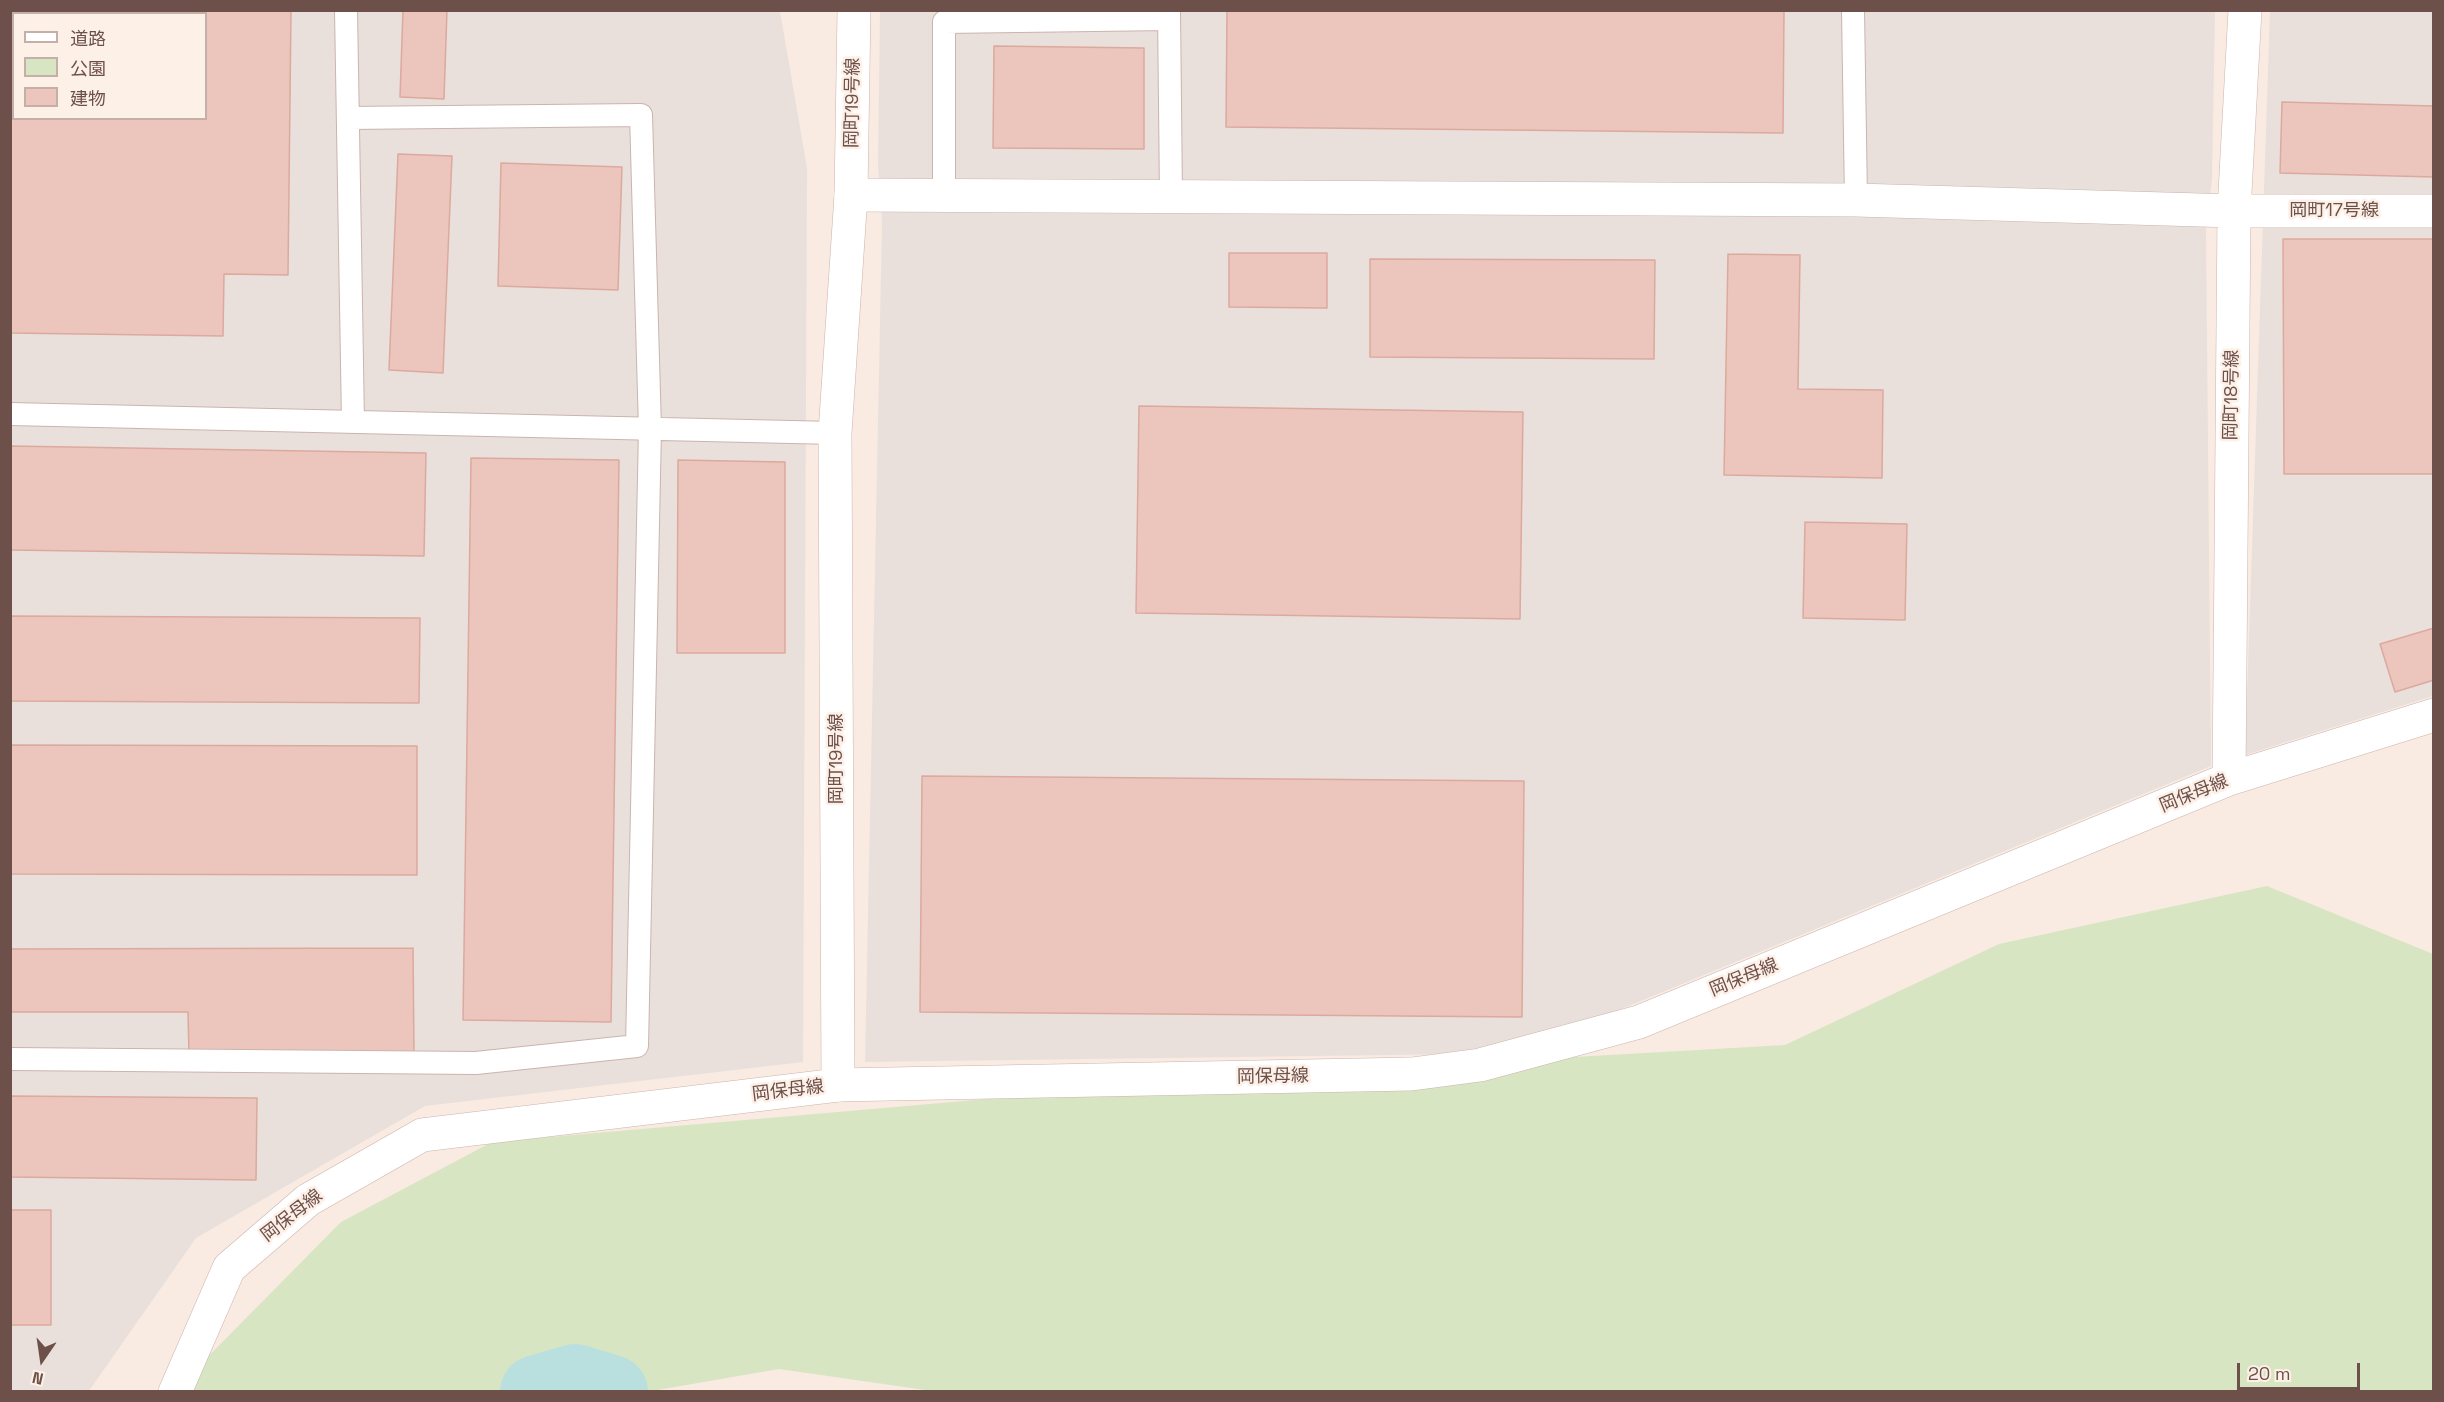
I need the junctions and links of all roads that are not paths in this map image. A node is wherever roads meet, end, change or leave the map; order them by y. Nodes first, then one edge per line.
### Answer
1 (346, 10) edge
2 (854, 10) edge
3 (1853, 10) edge
4 (2245, 10) edge
5 (1169, 15) edge
6 (348, 118) junction
7 (851, 195) junction
8 (944, 196) junction
9 (1171, 197) junction
10 (1856, 200) junction
11 (2234, 211) junction
12 (2433, 211) edge
13 (10, 414) edge
14 (353, 422) junction
15 (650, 429) junction
16 (836, 433) junction
17 (2433, 715) edge
18 (2229, 779) junction
19 (10, 1059) edge
20 (838, 1085) junction
21 (176, 1392) edge

1 - 6 lane
2 - 7 street, 岡町19号線
3 - 10 lane
4 - 11 street, 岡町18号線
5 - 8 lane
5 - 9 lane
6 - 14 lane
6 - 15 lane
7 - 8 street, 岡町17号線
7 - 16 street, 岡町19号線
8 - 9 street, 岡町17号線
9 - 10 street, 岡町17号線
10 - 11 street, 岡町17号線
11 - 12 street, 岡町17号線
11 - 18 street, 岡町18号線
13 - 14 lane
14 - 15 lane
15 - 16 lane
15 - 19 lane
16 - 20 street, 岡町19号線
17 - 18 street, 岡保母線
18 - 20 street, 岡保母線
20 - 21 street, 岡保母線

